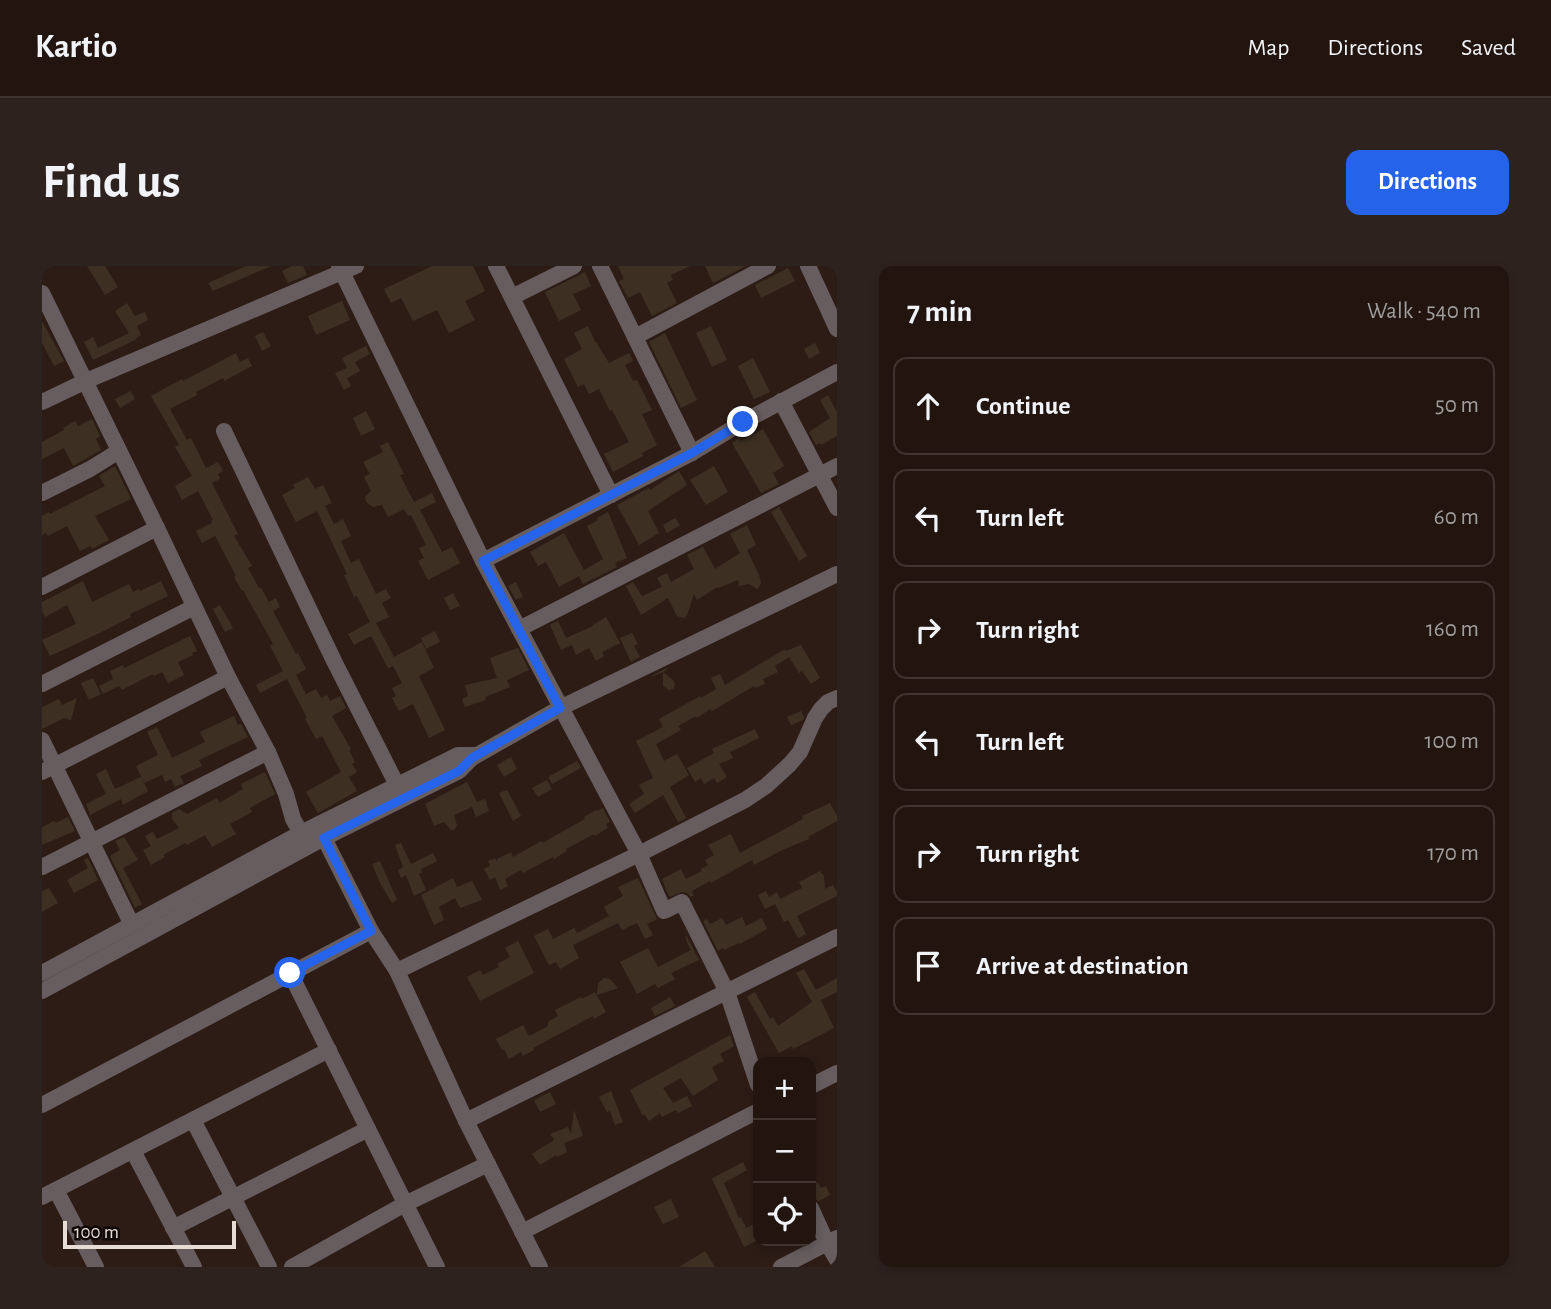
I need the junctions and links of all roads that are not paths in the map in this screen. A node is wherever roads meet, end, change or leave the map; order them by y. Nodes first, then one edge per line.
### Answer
1 (496, 266) edge
2 (574, 266) edge
3 (600, 266) edge
4 (768, 266) edge
5 (808, 266) edge
6 (346, 268) edge
7 (42, 293) edge
8 (512, 297) junction
9 (837, 329) edge
10 (635, 337) junction
11 (837, 372) edge
12 (86, 382) junction
13 (781, 401) junction
14 (42, 402) edge
15 (224, 431) dead end
16 (119, 451) junction
17 (692, 453) junction
18 (837, 466) edge
19 (820, 475) junction
20 (42, 493) edge
21 (611, 495) junction
22 (837, 508) edge
23 (157, 528) junction
24 (483, 561) junction
25 (837, 574) edge
26 (42, 587) edge
27 (194, 607) junction
28 (519, 629) junction
29 (228, 677) junction
30 (42, 684) edge
31 (837, 698) edge
32 (560, 708) junction
33 (42, 740) edge
34 (268, 752) junction
35 (472, 758) junction
36 (48, 769) edge
37 (397, 785) junction
38 (301, 833) junction
39 (324, 838) junction
40 (91, 842) junction
41 (639, 854) junction
42 (42, 867) edge
43 (131, 923) junction
44 (371, 931) junction
45 (837, 937) edge
46 (397, 971) junction
47 (42, 973) edge
48 (290, 973) junction
49 (42, 991) edge
50 (727, 992) junction
51 (329, 1050) junction
52 (753, 1070) edge
53 (837, 1073) edge
54 (816, 1084) edge
55 (42, 1105) edge
56 (753, 1114) edge
57 (193, 1120) junction
58 (466, 1121) junction
59 (368, 1129) junction
60 (133, 1151) junction
61 (488, 1164) junction
62 (49, 1194) edge
63 (233, 1197) junction
64 (405, 1204) junction
65 (816, 1216) edge
66 (173, 1228) junction
67 (522, 1232) junction
68 (832, 1240) edge
69 (837, 1259) edge
70 (96, 1267) edge
71 (194, 1267) edge
72 (269, 1267) edge
73 (292, 1267) edge
74 (437, 1267) edge
75 (540, 1267) edge
76 (781, 1267) edge

1 - 8 street
2 - 8 street
3 - 10 street
4 - 10 street
5 - 9 street
6 - 12 street
6 - 24 street
7 - 12 street
8 - 21 street
10 - 17 street
11 - 13 street
12 - 14 street
12 - 16 street
13 - 17 street
13 - 19 street
15 - 37 street
16 - 20 street
16 - 23 street
17 - 21 street
18 - 19 street
19 - 22 street
19 - 28 street
21 - 24 street
23 - 26 street
23 - 27 street
24 - 28 street
25 - 32 street
27 - 29 street
27 - 30 street
28 - 32 street
29 - 34 street
29 - 36 street
31 - 41 street
32 - 35 street
32 - 41 street
33 - 36 street
34 - 38 street
34 - 40 street
35 - 37 street
35 - 39 street
36 - 40 street
37 - 38 street
38 - 43 street
39 - 44 street
39 - 49 street
40 - 42 street
40 - 43 street
41 - 46 street
41 - 50 street
43 - 47 street
44 - 46 street
44 - 48 street
45 - 50 street
46 - 58 street
48 - 51 street
48 - 55 street
50 - 52 street
50 - 58 street
51 - 57 street
51 - 59 street
53 - 54 street
56 - 67 street
57 - 60 street
57 - 63 street
58 - 61 street
59 - 63 street
59 - 64 street
60 - 62 street
60 - 66 street
61 - 64 street
61 - 67 street
62 - 70 street
63 - 66 street
63 - 72 street
64 - 73 street
64 - 74 street
65 - 68 street
66 - 71 street
67 - 75 street
68 - 69 street
68 - 76 street

